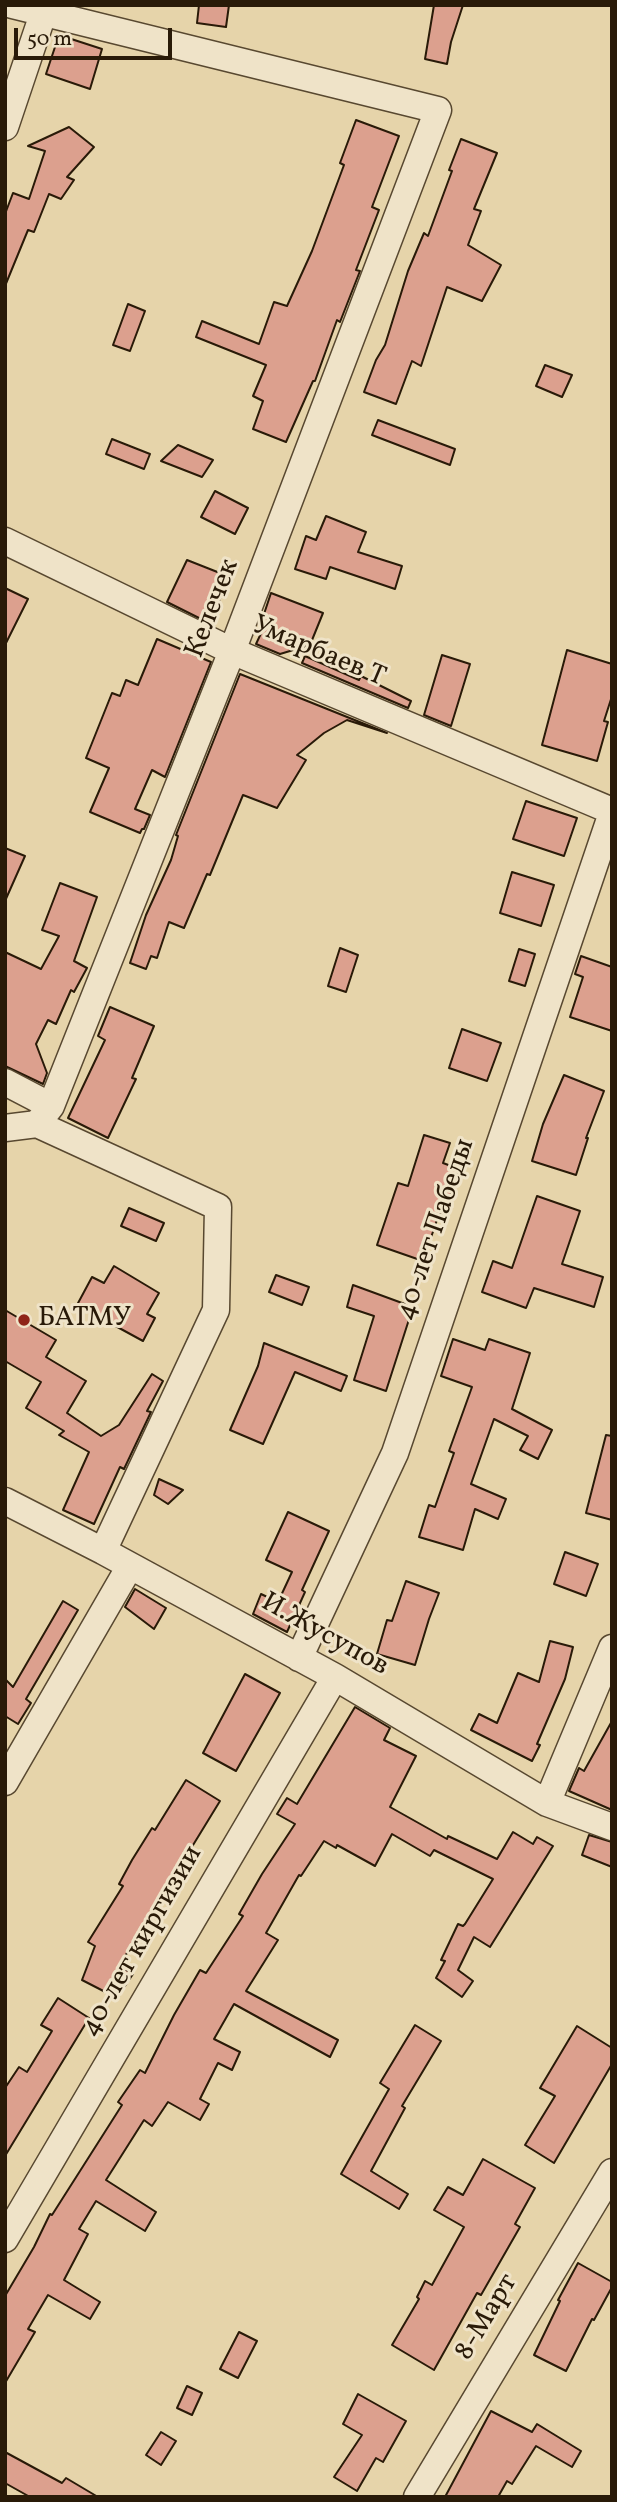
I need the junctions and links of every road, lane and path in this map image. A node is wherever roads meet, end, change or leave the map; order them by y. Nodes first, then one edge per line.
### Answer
1 (12, 5) edge
2 (43, 14) junction
3 (5, 127) edge
4 (5, 541) edge
5 (232, 651) junction
6 (612, 812) edge
7 (5, 1082) edge
8 (44, 1115) junction
9 (5, 1128) edge
10 (5, 1500) edge
11 (103, 1550) junction
12 (130, 1566) junction
13 (612, 1648) edge
14 (299, 1658) junction
15 (335, 1677) junction
16 (5, 1782) edge
17 (547, 1803) junction
18 (612, 1827) edge
19 (612, 2172) edge
20 (5, 2239) edge
21 (418, 2497) edge

1 - 2 street
2 - 3 street
2 - 5 street, Келечек
4 - 5 street, Умарбаев Т
5 - 6 street, Умарбаев Т
5 - 8 street, Келечек
6 - 14 street, 40-лет Пабеды
7 - 8 street
8 - 9 street
8 - 11 street
10 - 11 street, И.Жусупов
11 - 12 street, И.Жусупов
12 - 14 street, И.Жусупов
12 - 16 street
13 - 17 street
14 - 15 street, И.Жусупов
15 - 17 street, И.Жусупов
15 - 20 street, 40-лет киргизии
17 - 18 street, И.Жусупов
19 - 21 street, 8-Март

